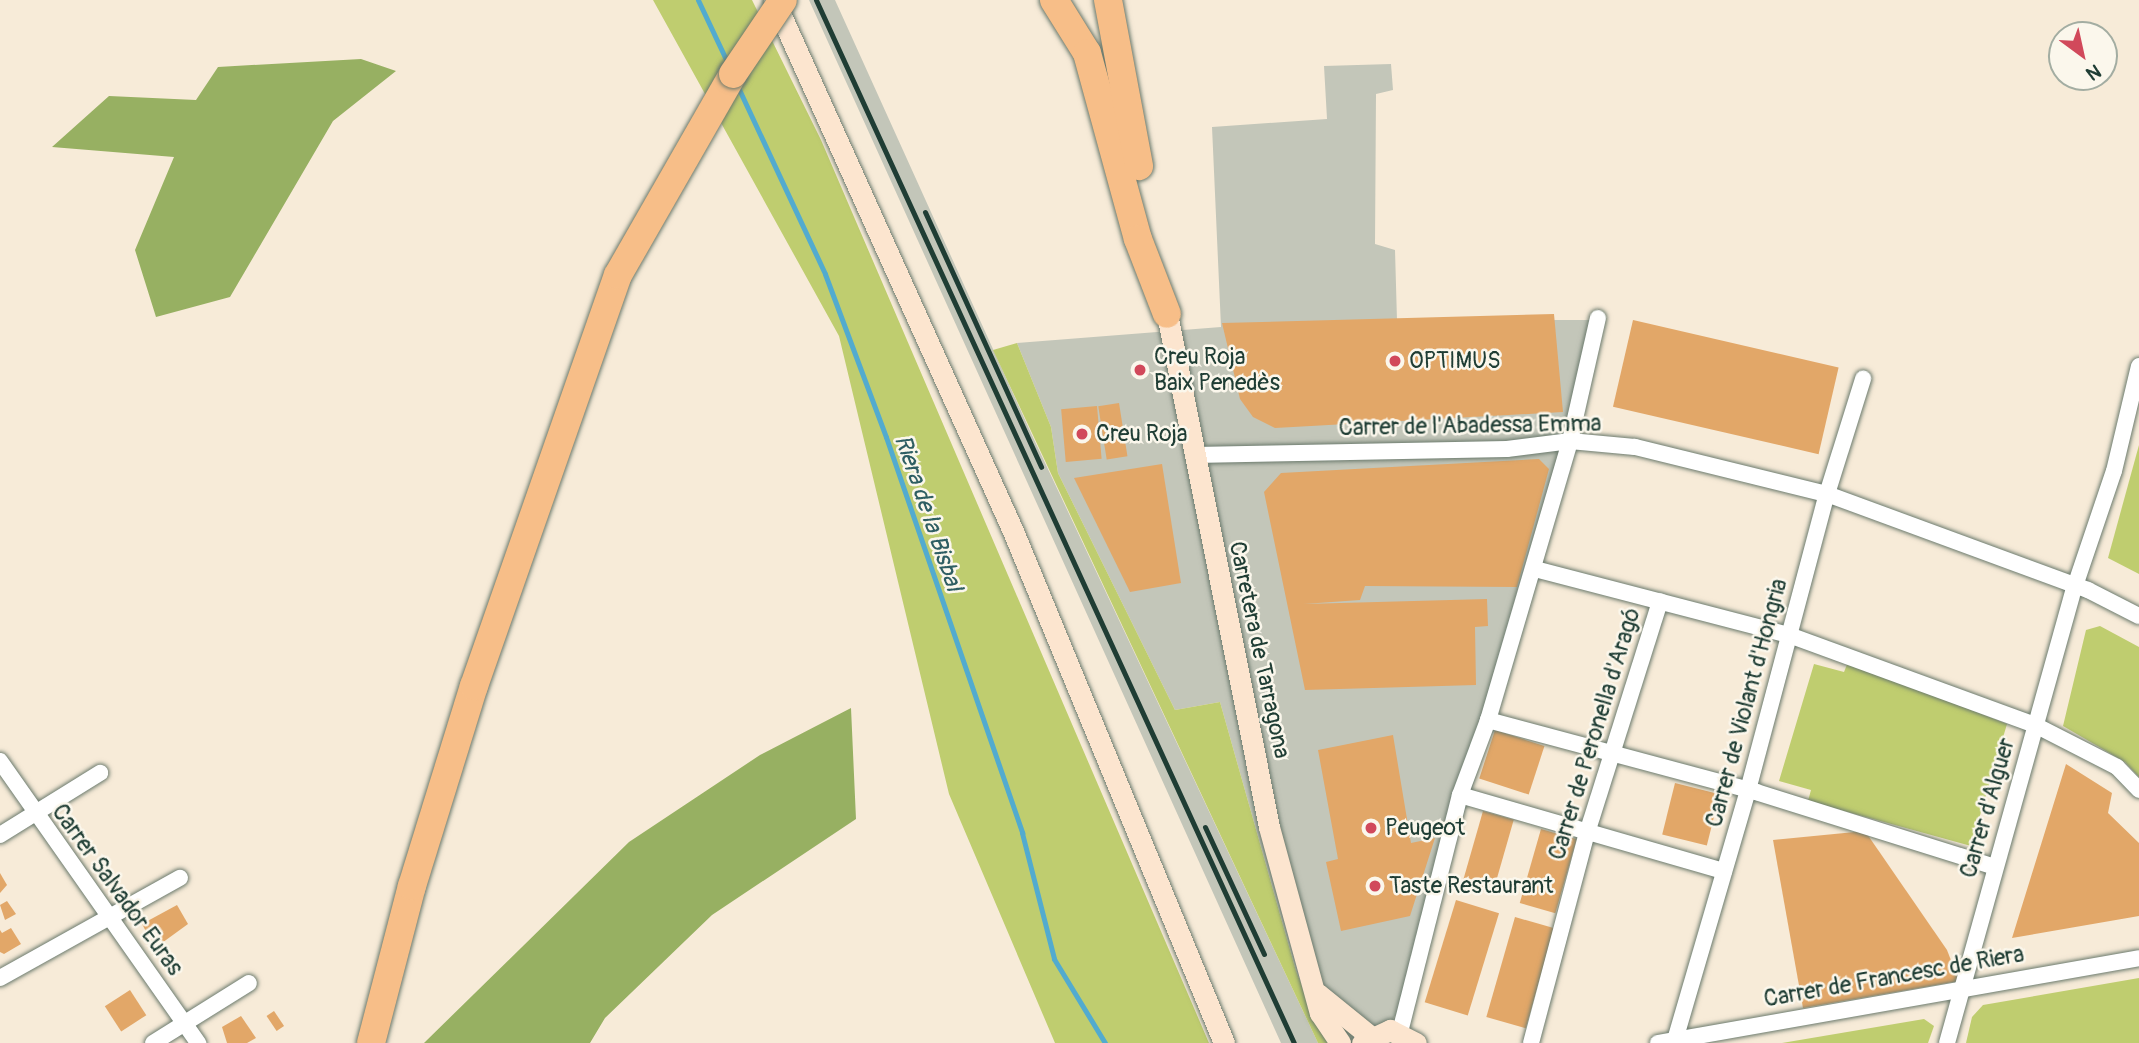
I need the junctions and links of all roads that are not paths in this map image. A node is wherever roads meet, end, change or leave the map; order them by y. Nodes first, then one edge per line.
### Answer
1 (774, 0) edge
2 (783, 0) edge
3 (1054, 0) edge
4 (1107, 4) edge
5 (1167, 314) junction
6 (1598, 318) dead end
7 (2139, 366) edge
8 (1863, 379) dead end
9 (1570, 442) junction
10 (1194, 455) junction
11 (1827, 494) junction
12 (1535, 569) junction
13 (2075, 586) junction
14 (1660, 601) junction
15 (2139, 616) edge
16 (1789, 635) junction
17 (1488, 720) junction
18 (2035, 725) junction
19 (1612, 752) junction
20 (0, 761) edge
21 (100, 773) dead end
22 (1748, 790) junction
23 (2139, 790) edge
24 (1460, 795) junction
25 (35, 815) junction
26 (1587, 832) junction
27 (0, 835) edge
28 (1995, 867) junction
29 (1724, 871) junction
30 (180, 878) dead end
31 (109, 917) junction
32 (2139, 958) edge
33 (0, 978) edge
34 (249, 983) dead end
35 (1963, 987) junction
36 (1318, 994) junction
37 (185, 1024) junction
38 (1408, 1037) edge
39 (1366, 1039) edge
40 (1675, 1040) junction
41 (153, 1043) edge
42 (198, 1043) edge
43 (371, 1043) edge
44 (1224, 1043) edge
45 (1339, 1043) edge
46 (1531, 1043) edge
47 (1658, 1043) edge
48 (1947, 1043) edge

1 - 44 street
2 - 43 highway, bridge
3 - 5 highway
4 - 5 highway
5 - 10 street, Carretera de Tarragona
6 - 9 street
7 - 13 street, Carrer d'Alguer
8 - 11 street, Carrer de Violant d'Hongria
9 - 10 street, Carrer de l'Abadessa Emma
9 - 11 street, Carrer de l'Abadessa Emma
9 - 12 street
10 - 36 street, Carretera de Tarragona
11 - 13 street, Carrer de l'Abadessa Emma
11 - 16 street, Carrer de Violant d'Hongria
12 - 14 street
12 - 17 street
13 - 15 street, Carrer de l'Abadessa Emma
13 - 18 street, Carrer d'Alguer
14 - 16 street
14 - 19 street, Carrer de Peronella d'Aragó
16 - 18 street
16 - 22 street, Carrer de Violant d'Hongria
17 - 19 street
17 - 24 street
18 - 23 street
18 - 28 street, Carrer d'Alguer
19 - 22 street
19 - 26 street, Carrer de Peronella d'Aragó
20 - 25 street, Carrer Salvador Euras
21 - 25 street
22 - 28 street
22 - 29 street, Carrer de Violant d'Hongria
24 - 26 street
24 - 38 street
25 - 27 street
25 - 31 street, Carrer Salvador Euras
26 - 29 street
26 - 46 street, Carrer de Peronella d'Aragó
28 - 35 street, Carrer d'Alguer
29 - 40 street, Carrer de Violant d'Hongria
30 - 31 street
31 - 33 street
31 - 37 street, Carrer Salvador Euras
32 - 35 street, Carrer de Francesc de Riera
34 - 37 street
35 - 40 street, Carrer de Francesc de Riera
35 - 48 street, Carrer d'Alguer
36 - 39 street
36 - 45 street, Carretera de Tarragona
37 - 41 street
37 - 42 street, Carrer Salvador Euras
38 - 39 street
40 - 47 street, Carrer de Francesc de Riera

